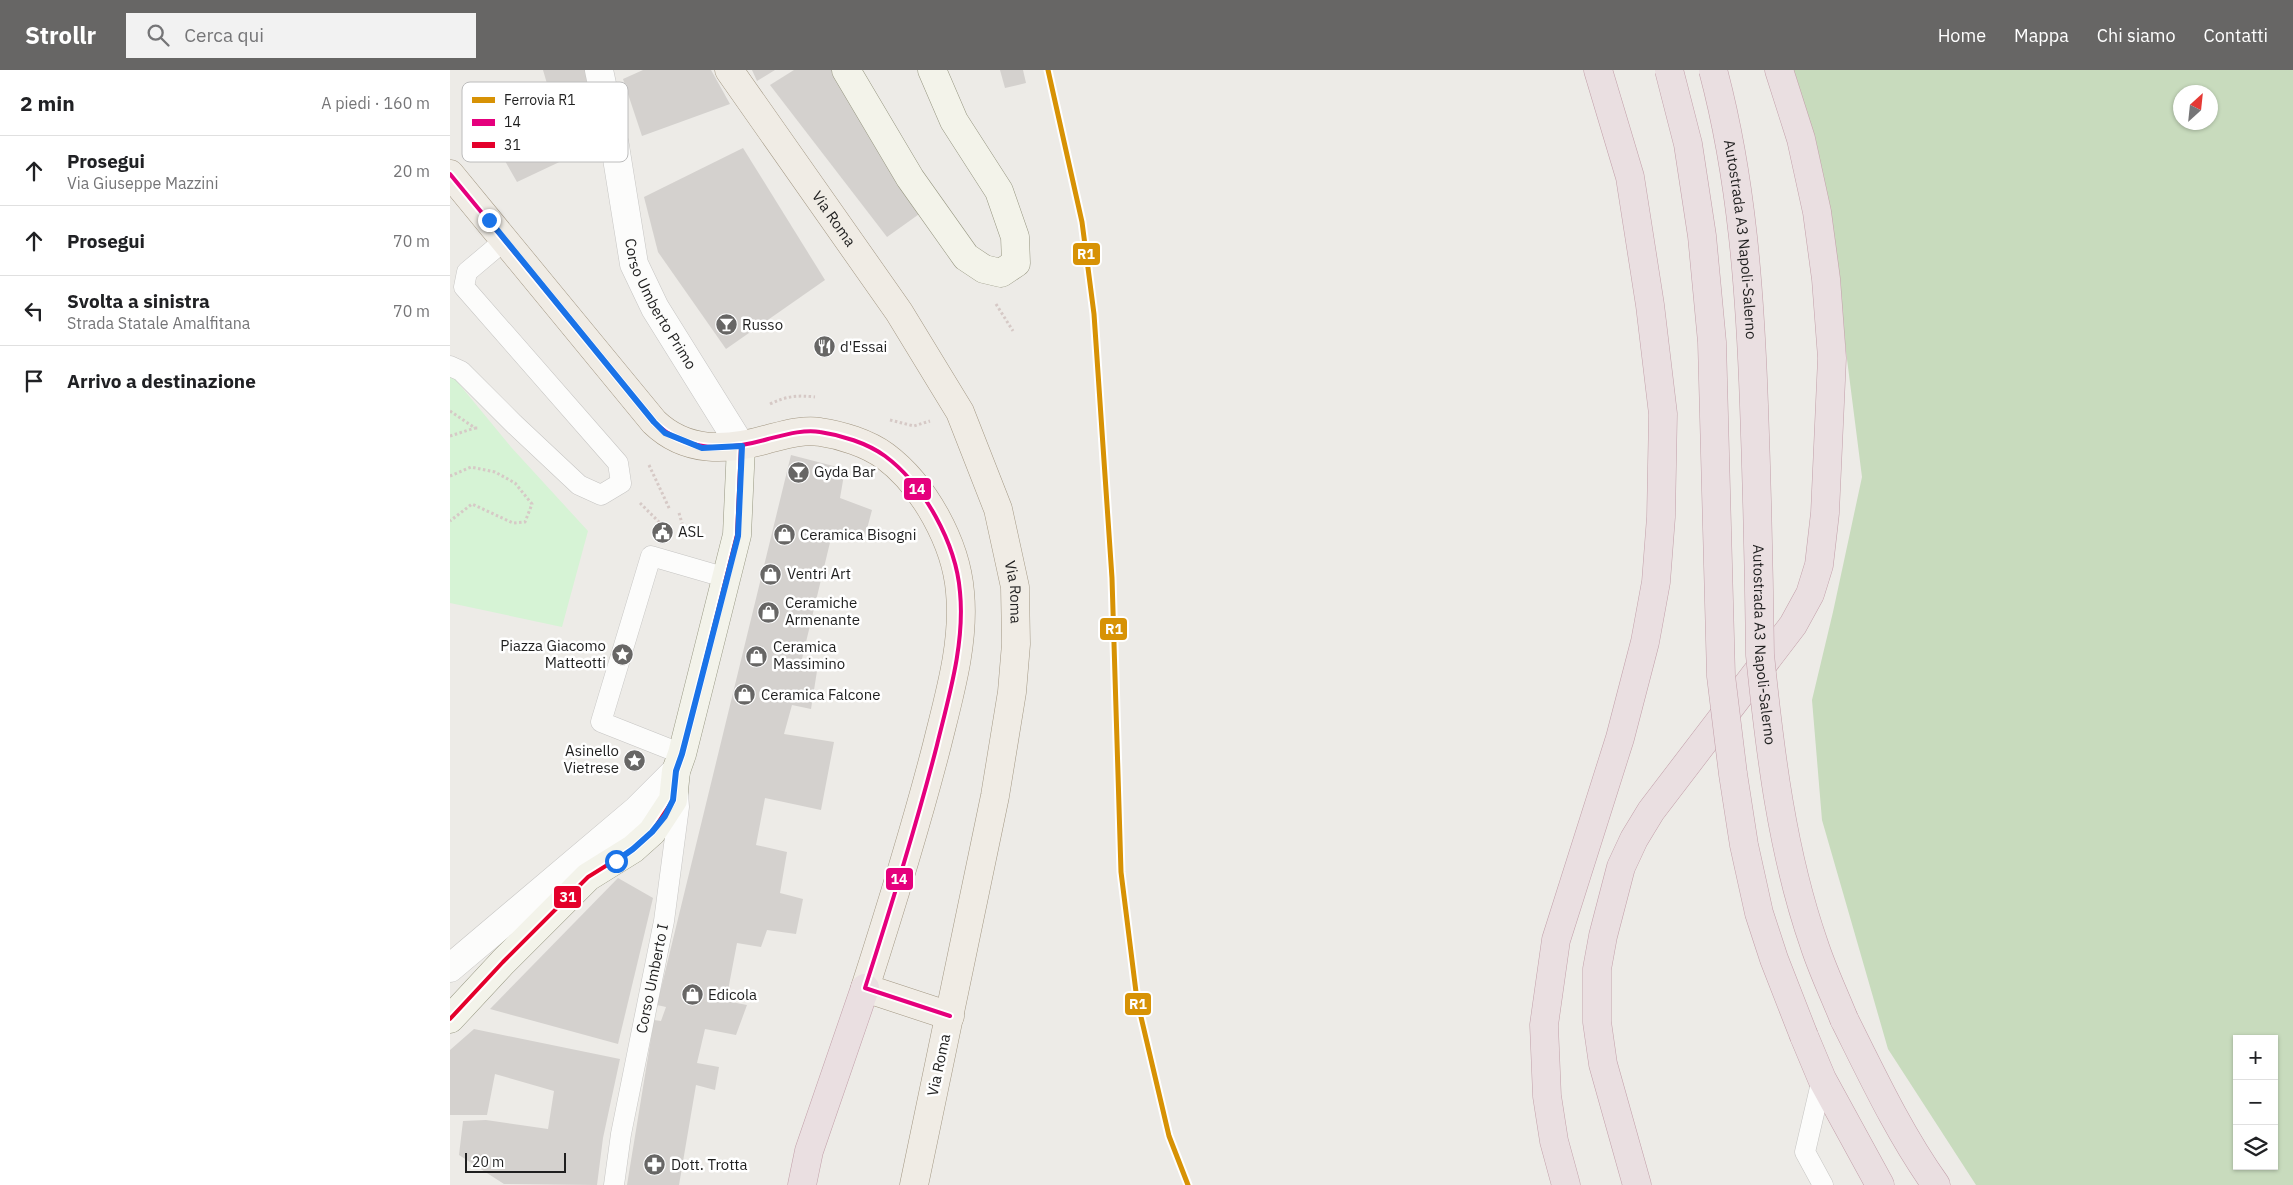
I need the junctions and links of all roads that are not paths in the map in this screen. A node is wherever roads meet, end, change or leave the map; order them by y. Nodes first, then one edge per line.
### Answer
1 (729, 70) edge
2 (846, 70) edge
3 (932, 70) edge
4 (1598, 70) edge
5 (1669, 70) edge
6 (1713, 70) edge
7 (1779, 70) edge
8 (618, 162) edge
9 (450, 174) edge
10 (506, 240) junction
11 (450, 366) edge
12 (742, 446) junction
13 (728, 578) junction
14 (679, 763) junction
15 (450, 968) edge
16 (865, 988) junction
17 (950, 1016) junction
18 (450, 1019) edge
19 (1822, 1079) junction
20 (614, 1185) edge
21 (802, 1185) edge
22 (914, 1185) edge
23 (1566, 1185) edge
24 (1637, 1185) edge
25 (1823, 1185) edge
26 (1880, 1185) edge
27 (1936, 1185) edge

1 - 17 main road, Via Roma
2 - 3 street
4 - 23 highway
5 - 19 highway, bridge
6 - 27 highway, Autostrada A3 Napoli-Salerno, bridge
7 - 24 highway
8 - 12 street, Corso Umberto Primo
9 - 10 main road
10 - 11 lane
10 - 12 main road
12 - 13 street
12 - 16 main road
13 - 14 street
13 - 14 lane
14 - 15 street
14 - 18 street
14 - 20 lane, Corso Umberto I
16 - 17 main road
16 - 21 highway
17 - 22 main road, Via Roma
19 - 25 lane
19 - 26 highway

